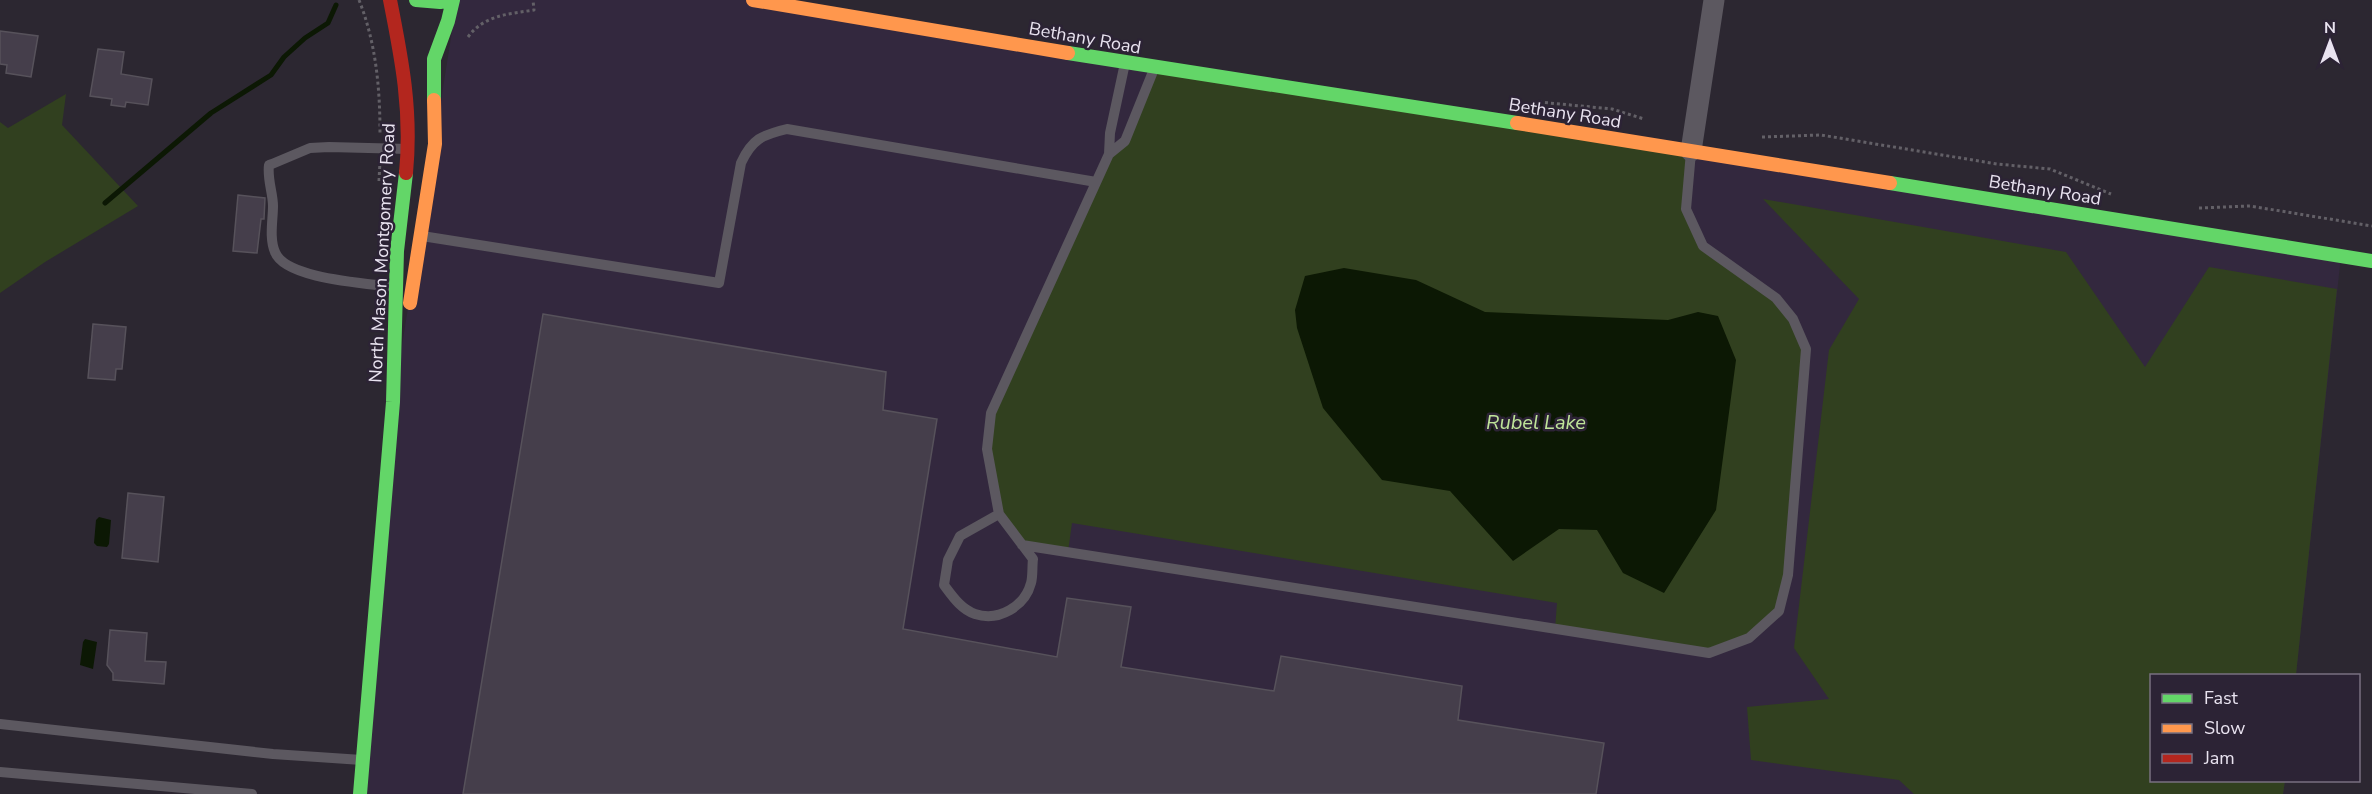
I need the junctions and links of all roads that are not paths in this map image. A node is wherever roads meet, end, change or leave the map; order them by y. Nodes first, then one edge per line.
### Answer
1 (390, 0) edge
2 (416, 0) edge
3 (453, 0) edge
4 (753, 0) edge
5 (1714, 0) edge
6 (1125, 63) junction
7 (1155, 67) junction
8 (409, 149) junction
9 (1691, 152) junction
10 (1109, 154) junction
11 (1096, 182) junction
12 (399, 234) junction
13 (421, 236) junction
14 (2372, 261) edge
15 (396, 287) junction
16 (393, 402) junction
17 (999, 514) junction
18 (1022, 545) junction
19 (0, 724) edge
20 (362, 760) junction
21 (0, 772) edge
22 (252, 794) edge
23 (360, 794) edge

1 - 8 main road, North Mason Montgomery Road
2 - 3 main road
3 - 13 main road, North Mason Montgomery Road
4 - 6 main road, Bethany Road
5 - 9 street
6 - 7 main road, Bethany Road
6 - 10 lane
7 - 9 main road, Bethany Road
7 - 10 lane
8 - 12 main road, North Mason Montgomery Road
8 - 15 lane
9 - 14 main road, Bethany Road
9 - 18 lane
10 - 11 lane
11 - 13 lane
11 - 17 lane
12 - 13 lane
12 - 15 main road, North Mason Montgomery Road
13 - 16 main road, North Mason Montgomery Road
15 - 16 main road, North Mason Montgomery Road
16 - 20 main road, North Mason Montgomery Road
17 - 18 lane
17 - 18 lane
19 - 20 lane
20 - 23 main road, North Mason Montgomery Road
21 - 22 lane

